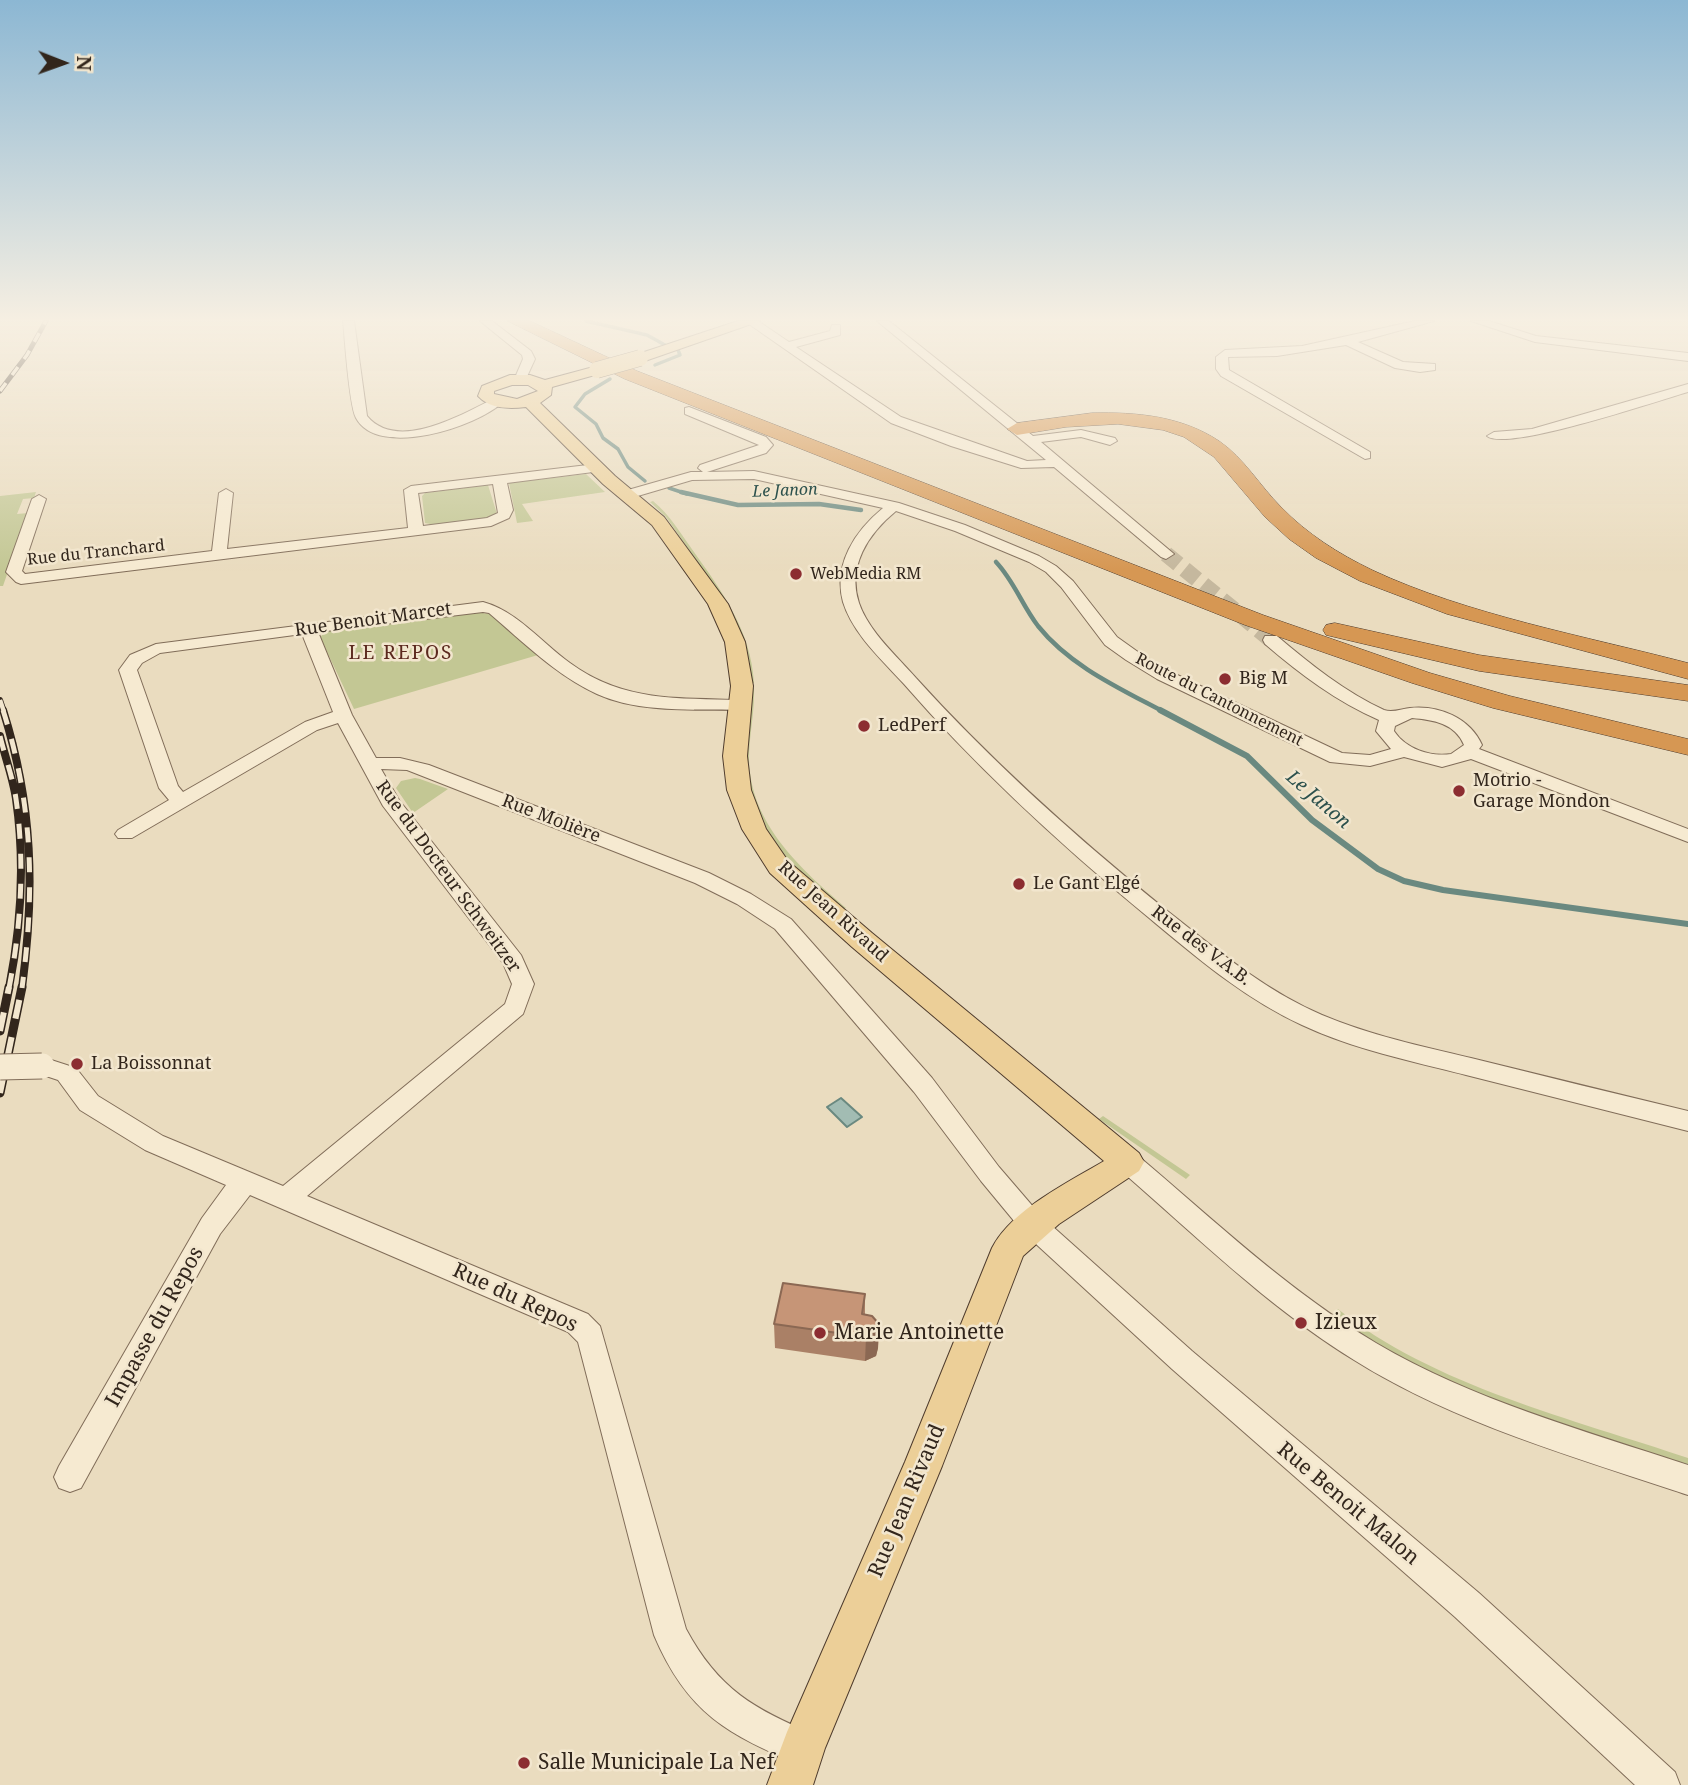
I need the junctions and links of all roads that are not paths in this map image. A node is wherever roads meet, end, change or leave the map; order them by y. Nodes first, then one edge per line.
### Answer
1 (359, 404) edge
2 (492, 404) edge
3 (532, 404) edge
4 (699, 404) edge
5 (738, 404) edge
6 (870, 404) edge
7 (986, 404) edge
8 (1278, 404) edge
9 (1632, 404) edge
10 (689, 411) dead end
11 (1024, 435) junction
12 (1494, 436) dead end
13 (1110, 442) dead end
14 (1365, 455) dead end
15 (1059, 463) junction
16 (596, 468) junction
17 (408, 470) dead end
18 (701, 475) junction
19 (499, 480) junction
20 (411, 490) junction
21 (226, 493) dead end
22 (626, 495) junction
23 (39, 499) dead end
24 (894, 506) junction
25 (416, 531) junction
26 (1166, 554) tunnel mouth
27 (219, 555) junction
28 (1314, 626) junction
29 (308, 628) junction
30 (1271, 640) tunnel mouth
31 (1688, 671) edge
32 (1688, 693) edge
33 (740, 705) junction
34 (343, 715) junction
35 (1391, 719) junction
36 (1688, 734) edge
37 (1403, 751) junction
38 (1470, 752) junction
39 (1681, 752) edge
40 (369, 765) junction
41 (181, 801) junction
42 (125, 834) dead end
43 (1688, 836) edge
44 (0, 1067) edge
45 (1688, 1121) edge
46 (1128, 1162) junction
47 (246, 1182) junction
48 (287, 1199) junction
49 (1033, 1225) junction
50 (70, 1477) dead end
51 (1688, 1480) edge
52 (796, 1766) edge
53 (1661, 1785) edge

1 - 2 street
3 - 16 main road, Rue Jean Rivaud
4 - 39 highway
5 - 28 highway
6 - 15 street
7 - 11 street
8 - 14 street
9 - 12 street
10 - 18 street
11 - 13 street
11 - 15 street
11 - 31 highway
15 - 26 street
16 - 19 street
16 - 22 main road, Rue Jean Rivaud
17 - 20 street
18 - 22 street, Route du Cantonnement
18 - 24 street, Route du Cantonnement
19 - 20 street
19 - 25 street, Rue du Tranchard
20 - 25 street
21 - 27 street
22 - 33 main road, Rue Jean Rivaud
23 - 27 street, Rue du Tranchard
24 - 37 street, Route du Cantonnement
24 - 45 street, Rue des V.A.B.
25 - 27 street, Rue du Tranchard
28 - 32 highway
28 - 36 highway
29 - 33 street, Rue Benoit Marcet
29 - 34 street, Rue du Docteur Schweitzer
29 - 41 street, Rue Benoit Marcet
30 - 35 street
33 - 46 main road, Rue Jean Rivaud
34 - 40 street, Rue du Docteur Schweitzer
34 - 41 street
35 - 37 street
35 - 38 street
37 - 38 street
38 - 43 street
40 - 48 street, Rue du Docteur Schweitzer
40 - 49 street, Rue Molière
41 - 42 street
44 - 47 street, Rue du Repos, bridge
46 - 49 main road, Rue Jean Rivaud
46 - 51 street
47 - 48 street, Rue du Repos
47 - 50 street, Impasse du Repos
48 - 52 street, Rue du Repos
49 - 52 main road, Rue Jean Rivaud
49 - 53 street, Rue Benoit Malon

